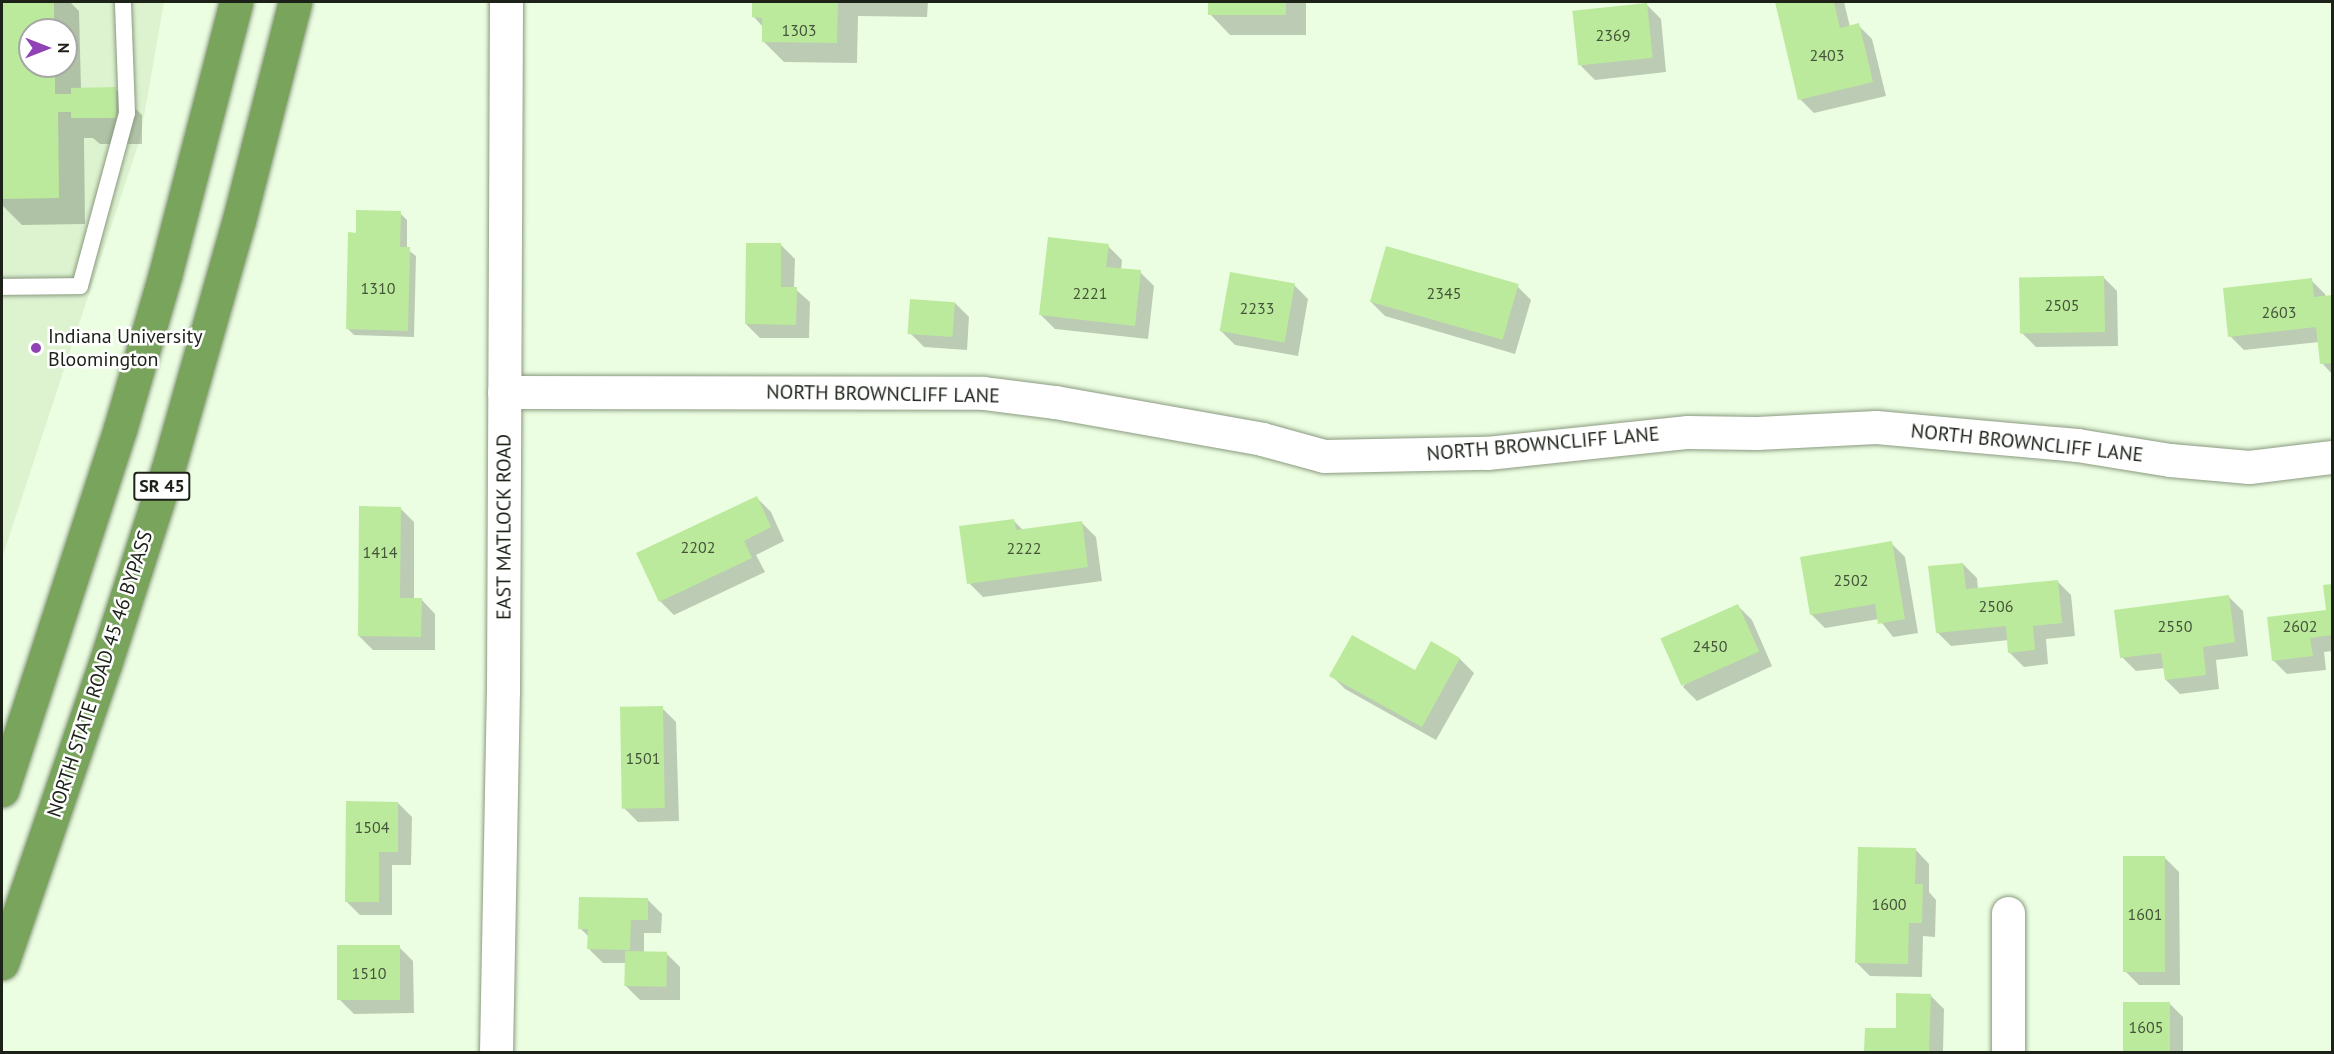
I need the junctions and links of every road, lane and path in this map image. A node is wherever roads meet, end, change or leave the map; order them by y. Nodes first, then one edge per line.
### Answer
1 (123, 2) edge
2 (236, 2) edge
3 (295, 2) edge
4 (506, 2) edge
5 (2, 287) edge
6 (504, 392) junction
7 (2332, 457) edge
8 (2, 790) edge
9 (2008, 913) dead end
10 (2, 963) edge
11 (496, 1053) edge
12 (2007, 1053) edge

1 - 5 lane
2 - 8 highway, SR 45
3 - 10 highway, NORTH STATE ROAD 45 46 BYPASS / SR 45
4 - 6 street, EAST MATLOCK ROAD
6 - 7 street, NORTH BROWNCLIFF LANE
6 - 11 street, EAST MATLOCK ROAD
9 - 12 street

